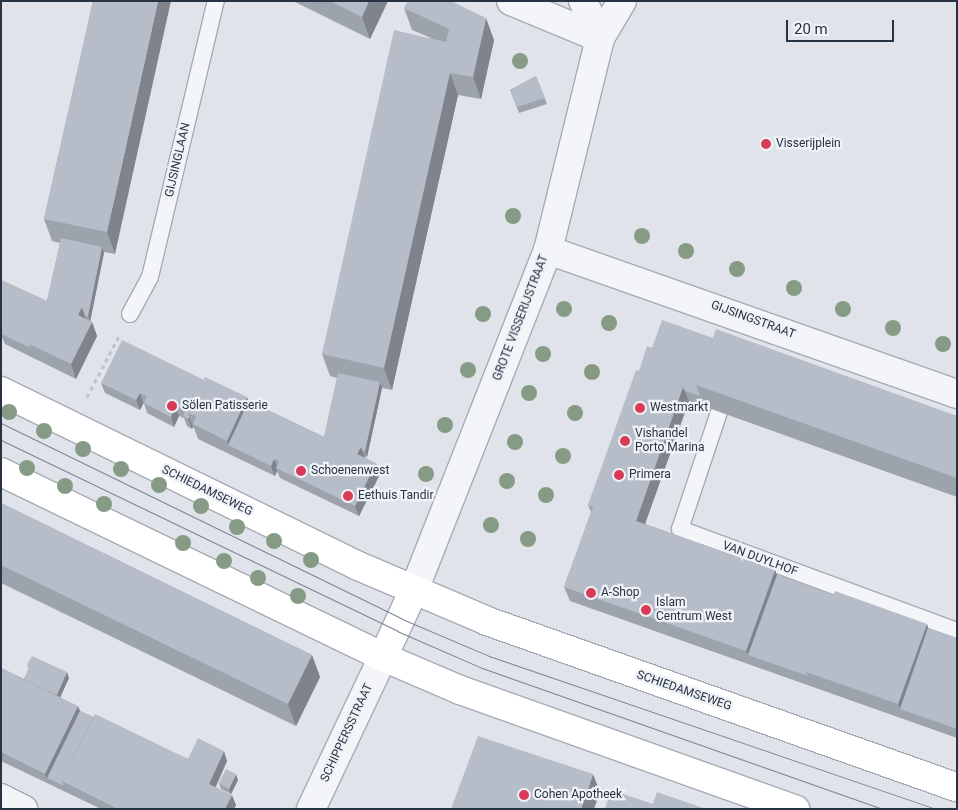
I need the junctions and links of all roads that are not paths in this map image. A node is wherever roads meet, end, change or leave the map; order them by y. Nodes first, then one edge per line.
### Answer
1 (216, 1) edge
2 (511, 1) edge
3 (583, 1) edge
4 (622, 1) edge
5 (600, 38) junction
6 (548, 250) junction
7 (130, 314) road end
8 (1, 390) edge
9 (957, 394) edge
10 (719, 412) edge
11 (1, 472) edge
12 (414, 590) junction
13 (957, 631) edge
14 (383, 657) junction
15 (957, 787) edge
16 (311, 809) edge
17 (795, 809) edge

1 - 7 lane, GIJSINGLAAN
2 - 5 street
3 - 5 street
4 - 5 street, GROTE VISSERIJSTRAAT
5 - 6 street, GROTE VISSERIJSTRAAT
6 - 9 street, GIJSINGSTRAAT
6 - 12 street, GROTE VISSERIJSTRAAT
8 - 12 street, SCHIEDAMSEWEG
10 - 13 lane, VAN DUYLHOF
11 - 14 street
12 - 14 street
12 - 15 street, SCHIEDAMSEWEG
14 - 16 street, SCHIPPERSSTRAAT
14 - 17 street

